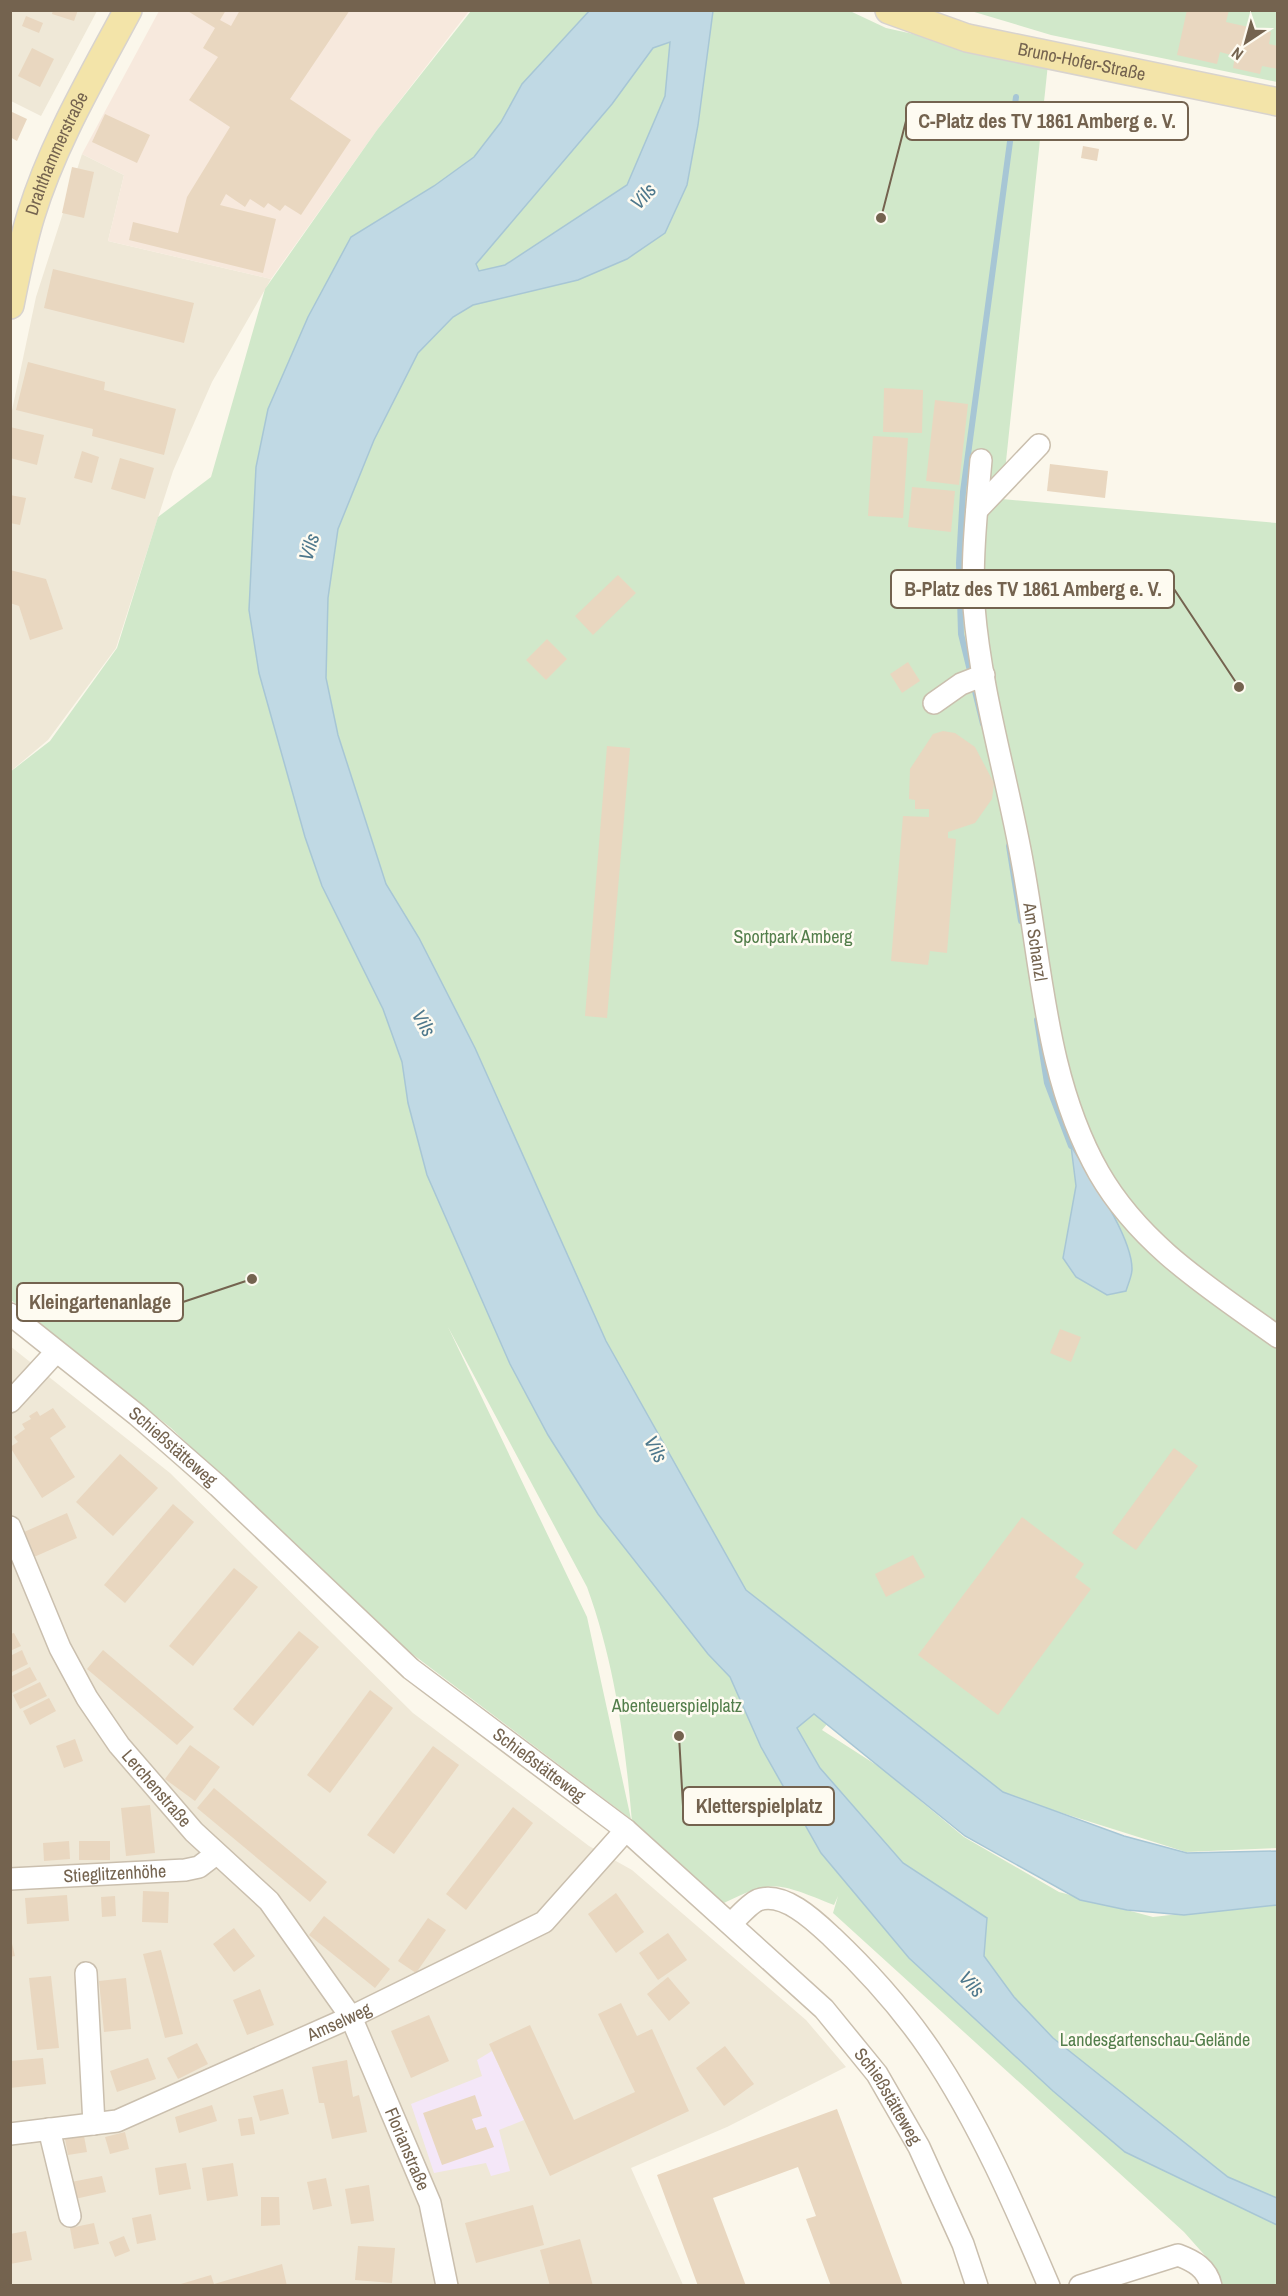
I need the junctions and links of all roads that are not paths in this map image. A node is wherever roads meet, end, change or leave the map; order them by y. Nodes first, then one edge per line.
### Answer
1 (128, 10) edge
2 (889, 10) edge
3 (1278, 102) edge
4 (10, 305) edge
5 (1039, 445) dead end
6 (981, 460) dead end
7 (977, 510) junction
8 (984, 675) junction
9 (934, 703) dead end
10 (10, 1314) edge
11 (1278, 1336) edge
12 (56, 1352) junction
13 (10, 1402) edge
14 (10, 1527) edge
15 (626, 1830) junction
16 (216, 1854) junction
17 (10, 1879) edge
18 (731, 1924) junction
19 (86, 1973) dead end
20 (351, 2017) junction
21 (94, 2124) junction
22 (49, 2129) junction
23 (10, 2133) edge
24 (70, 2216) dead end
25 (447, 2286) edge
26 (977, 2286) edge
27 (1049, 2286) edge
28 (1080, 2286) edge
29 (1211, 2286) edge

1 - 4 main road, Drahthammerstraße
2 - 3 main road, Bruno-Hofer-Straße
5 - 7 street
6 - 7 street, Am Schanzl
7 - 8 street, Am Schanzl
8 - 9 street
8 - 11 street, Am Schanzl
10 - 12 street, Schießstätteweg
12 - 13 street
12 - 15 street, Schießstätteweg
14 - 16 street, Lerchenstraße
15 - 18 street, Schießstätteweg
15 - 20 street, Amselweg
16 - 17 street, Stieglitzenhöhe
16 - 20 street, Lerchenstraße
18 - 26 street, Schießstätteweg
18 - 27 street
19 - 21 street
20 - 21 street, Amselweg
20 - 25 street, Florianstraße
21 - 22 street, Amselweg
22 - 23 street, Amselweg
22 - 24 street
28 - 29 street

